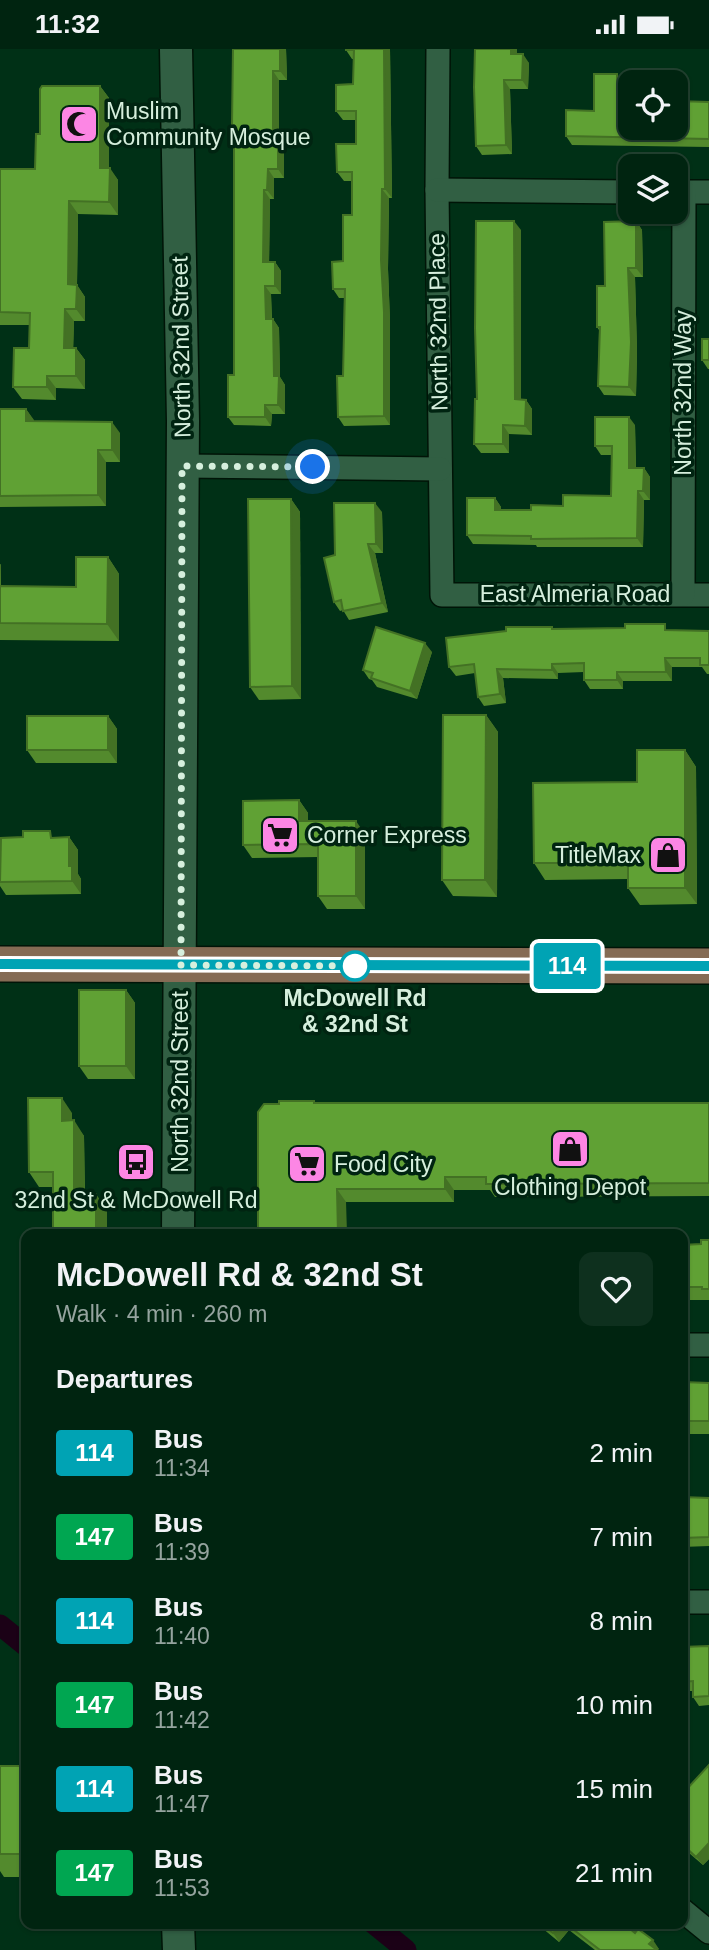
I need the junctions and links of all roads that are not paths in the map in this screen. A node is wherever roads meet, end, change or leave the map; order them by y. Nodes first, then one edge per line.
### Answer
1 (176, 49) edge
2 (438, 49) edge
3 (437, 190) junction
4 (618, 192) edge
5 (688, 192) edge
6 (709, 192) edge
7 (680, 224) edge
8 (182, 466) junction
9 (440, 468) junction
10 (683, 594) junction
11 (709, 594) edge
12 (442, 595) joint
13 (0, 964) edge
14 (181, 965) junction
15 (709, 966) edge
16 (178, 1229) edge
17 (688, 1345) edge
18 (709, 1345) edge
19 (688, 1602) edge
20 (709, 1602) edge
21 (688, 1914) edge
22 (708, 1928) edge
23 (178, 1929) edge
24 (179, 1950) edge

1 - 8 main road, North 32nd Street
2 - 3 street, North 32nd Place
3 - 4 street
3 - 9 street, North 32nd Place
5 - 6 street
7 - 10 street, North 32nd Way
8 - 9 street
8 - 14 main road, North 32nd Street
9 - 12 street, North 32nd Place
10 - 11 street, East Almeria Road
10 - 12 street, East Almeria Road
13 - 14 main road
14 - 15 main road
14 - 16 main road, North 32nd Street
17 - 18 street
19 - 20 street
21 - 22 street
23 - 24 main road

